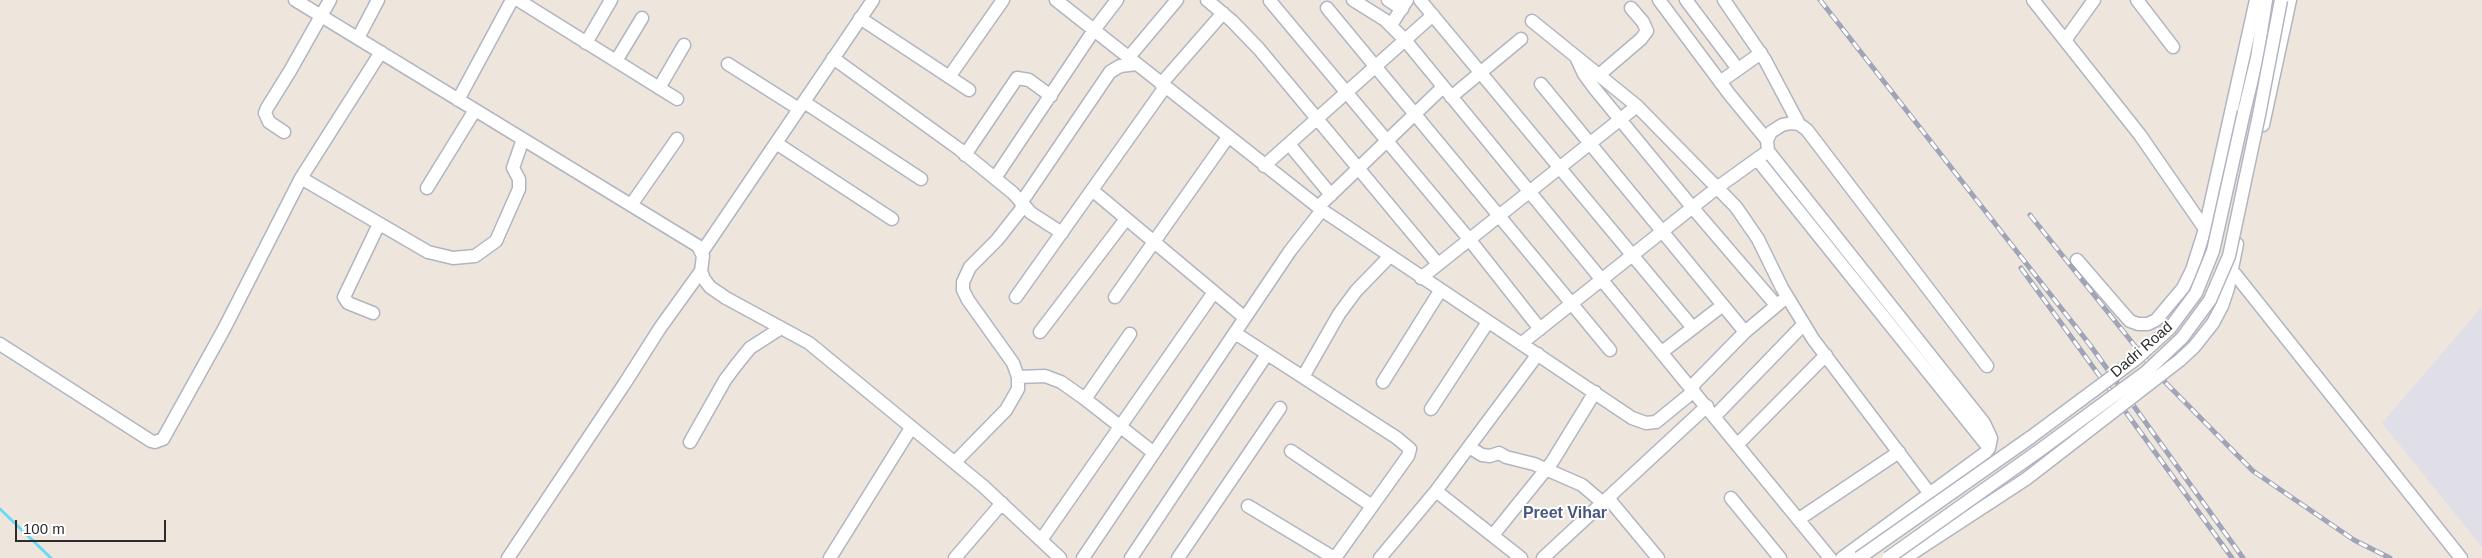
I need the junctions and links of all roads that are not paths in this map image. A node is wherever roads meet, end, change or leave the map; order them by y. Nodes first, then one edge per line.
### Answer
1 (296, 0) edge
2 (330, 0) edge
3 (378, 0) edge
4 (512, 0) edge
5 (518, 0) edge
6 (611, 0) edge
7 (1002, 0) edge
8 (1056, 0) edge
9 (1117, 0) edge
10 (1177, 0) edge
11 (1207, 0) edge
12 (1354, 0) edge
13 (1388, 0) edge
14 (1420, 0) edge
15 (1659, 0) edge
16 (1686, 0) edge
17 (1724, 0) edge
18 (2033, 0) edge
19 (2094, 0) edge
20 (2136, 0) edge
21 (2256, 0) edge
22 (2266, 0) edge
23 (2281, 0) edge
24 (2290, 0) edge
25 (869, 1) edge
26 (1270, 1) dead end
27 (1404, 4) edge
28 (1327, 8) dead end
29 (1631, 8) dead end
30 (1223, 13) junction
31 (1433, 15) junction
32 (322, 16) junction
33 (642, 18) dead end
34 (860, 18) junction
35 (1532, 21) dead end
36 (1391, 25) junction
37 (1094, 30) junction
38 (358, 38) junction
39 (1521, 39) dead end
40 (2066, 39) junction
41 (1405, 40) junction
42 (586, 43) junction
43 (684, 45) dead end
44 (2173, 46) dead end
45 (381, 52) junction
46 (1761, 53) junction
47 (1576, 56) junction
48 (833, 58) junction
49 (1133, 60) junction
50 (616, 61) junction
51 (728, 64) dead end
52 (1375, 67) junction
53 (1738, 69) junction
54 (1480, 72) junction
55 (1599, 75) junction
56 (949, 77) junction
57 (1720, 82) junction
58 (1541, 84) dead end
59 (1163, 85) junction
60 (659, 88) junction
61 (969, 90) dead end
62 (1447, 92) junction
63 (1347, 93) junction
64 (1051, 96) junction
65 (677, 99) dead end
66 (458, 100) junction
67 (801, 105) junction
68 (1636, 106) junction
69 (475, 110) junction
70 (1414, 114) junction
71 (1317, 118) junction
72 (1620, 119) junction
73 (1799, 124) junction
74 (284, 132) dead end
75 (1228, 137) junction
76 (523, 139) junction
77 (677, 139) dead end
78 (1387, 141) junction
79 (776, 143) junction
80 (1589, 143) junction
81 (1289, 144) junction
82 (1767, 146) junction
83 (965, 154) junction
84 (1757, 159) junction
85 (1264, 166) junction
86 (1560, 166) junction
87 (1359, 168) junction
88 (301, 178) junction
89 (995, 178) junction
90 (921, 179) dead end
91 (1718, 187) junction
92 (428, 188) dead end
93 (1092, 190) junction
94 (1528, 191) junction
95 (1331, 195) junction
96 (631, 205) junction
97 (1022, 205) junction
98 (1692, 207) junction
99 (1320, 209) junction
100 (1498, 214) junction
101 (892, 219) dead end
102 (1126, 219) junction
103 (379, 224) junction
104 (2205, 229) junction
105 (1662, 231) junction
106 (1062, 233) junction
107 (1469, 239) junction
108 (1153, 243) junction
109 (702, 252) junction
110 (1631, 256) junction
111 (1389, 257) junction
112 (2077, 260) dead end
113 (1438, 264) junction
114 (701, 271) junction
115 (2235, 274) dead end
116 (1420, 278) junction
117 (1601, 280) junction
118 (1440, 290) junction
119 (1214, 292) junction
120 (1115, 296) dead end
121 (1787, 296) junction
122 (1016, 297) dead end
123 (1571, 304) junction
124 (1723, 305) junction
125 (1776, 305) junction
126 (373, 313) dead end
127 (1245, 318) junction
128 (1488, 322) junction
129 (1804, 324) junction
130 (782, 328) junction
131 (1693, 328) junction
132 (1540, 329) junction
133 (1040, 332) dead end
134 (1745, 332) junction
135 (1235, 333) junction
136 (1130, 334) dead end
137 (1522, 343) junction
138 (0, 344) edge
139 (1610, 350) dead end
140 (1662, 352) junction
141 (1268, 354) junction
142 (1538, 354) junction
143 (1826, 355) junction
144 (1988, 366) dead end
145 (1018, 377) junction
146 (1303, 377) junction
147 (1383, 382) dead end
148 (1692, 389) junction
149 (1595, 392) junction
150 (1086, 399) junction
151 (1280, 408) dead end
152 (1431, 408) dead end
153 (1711, 411) junction
154 (1121, 426) junction
155 (911, 428) junction
156 (690, 442) dead end
157 (1738, 444) junction
158 (1469, 447) junction
159 (1990, 448) junction
160 (1291, 451) dead end
161 (1899, 452) junction
162 (1154, 453) junction
163 (955, 462) junction
164 (1546, 470) junction
165 (1436, 491) junction
166 (1930, 494) junction
167 (1731, 498) dead end
168 (1605, 500) junction
169 (1002, 503) junction
170 (1248, 506) dead end
171 (1372, 506) junction
172 (1800, 519) junction
173 (1493, 535) junction
174 (1871, 538) junction
175 (1041, 540) junction
176 (508, 558) edge
177 (830, 558) edge
178 (956, 558) edge
179 (1060, 558) edge
180 (1082, 558) edge
181 (1131, 558) edge
182 (1178, 558) edge
183 (1334, 558) edge
184 (1380, 558) edge
185 (1521, 558) edge
186 (1543, 558) edge
187 (1658, 558) edge
188 (1780, 558) edge
189 (1830, 558) edge
190 (1842, 558) edge
191 (1859, 558) edge
192 (1888, 558) edge
193 (1905, 558) edge
194 (2461, 558) edge

1 - 32 street
2 - 32 street
3 - 38 street
4 - 66 street
5 - 42 street
6 - 42 street
7 - 56 street
8 - 37 street
9 - 37 street
10 - 49 street
11 - 30 street
12 - 36 street
13 - 27 street
14 - 31 street
15 - 57 street
16 - 53 street
17 - 46 street
18 - 40 street
19 - 40 street
20 - 44 street
21 - 104 street
22 - 191 street, Dadri Road, bridge
23 - 192 street, Dadri Road, bridge
24 - 193 street, bridge
25 - 34 street
26 - 63 street
27 - 36 street
28 - 52 street
29 - 55 street
30 - 59 street
30 - 71 street
31 - 41 street
31 - 54 street
32 - 38 street
32 - 74 street
33 - 50 street
34 - 48 street
34 - 56 street
35 - 47 street
36 - 41 street
37 - 49 street
37 - 64 street
38 - 45 street
39 - 54 street
40 - 104 street
41 - 52 street
41 - 62 street
42 - 50 street
43 - 60 street
45 - 66 street
45 - 88 street
46 - 53 street
46 - 73 street
47 - 55 street
47 - 72 street
48 - 67 street
48 - 83 street
49 - 59 street
49 - 97 street
50 - 60 street
51 - 67 street
52 - 63 street
52 - 70 street
53 - 57 street
54 - 62 street
54 - 86 street
55 - 68 street
56 - 61 street
57 - 82 street
58 - 80 street
59 - 75 street
59 - 93 street
60 - 65 street
62 - 70 street
62 - 94 street
63 - 71 street
63 - 78 street
64 - 83 street
64 - 89 street
66 - 69 street
67 - 79 street
67 - 90 street
68 - 72 street
68 - 91 street
69 - 76 street
69 - 92 street
70 - 78 street
70 - 100 street
71 - 81 street
71 - 87 street
72 - 80 street
72 - 98 street
73 - 82 street
73 - 144 street
75 - 85 street
75 - 108 street
76 - 96 street
76 - 103 street
77 - 96 street
78 - 87 street
78 - 107 street
79 - 101 street
79 - 109 street
80 - 86 street
80 - 105 street
81 - 85 street
81 - 95 street
82 - 84 street
82 - 159 street
83 - 89 street
84 - 91 street
84 - 159 street
85 - 99 street
86 - 94 street
86 - 110 street
87 - 95 street
87 - 113 street
88 - 103 street
88 - 138 street
89 - 97 street
91 - 98 street
91 - 121 street
93 - 102 street
93 - 106 street
94 - 100 street
94 - 117 street
95 - 99 street
96 - 109 street
97 - 106 street
97 - 145 street
98 - 105 street
98 - 125 street
99 - 111 street
99 - 127 street
100 - 107 street
100 - 123 street
102 - 108 street
102 - 133 street
103 - 126 street
104 - 112 street
105 - 110 street
105 - 124 street
106 - 122 street
107 - 113 street
107 - 132 street
108 - 119 street
108 - 120 street
109 - 114 street
110 - 117 street
110 - 131 street
111 - 116 street
111 - 146 street
113 - 116 street
114 - 130 street
114 - 176 street
115 - 194 street
116 - 118 street
117 - 123 street
117 - 140 street
118 - 128 street
118 - 147 street
119 - 127 street
119 - 154 street
121 - 125 street
121 - 129 street
123 - 132 street
123 - 139 street
124 - 131 street
124 - 134 street
125 - 134 street
127 - 135 street
128 - 137 street
128 - 152 street
129 - 143 street
129 - 153 street
130 - 155 street
130 - 156 street
131 - 140 street
132 - 137 street
134 - 148 street
135 - 141 street
135 - 162 street
136 - 150 street
137 - 142 street
140 - 148 street
141 - 146 street
141 - 181 street
142 - 149 street
142 - 158 street
143 - 157 street
143 - 161 street
145 - 150 street
145 - 163 street
146 - 171 street
148 - 149 street
148 - 153 street
149 - 164 street
150 - 154 street
151 - 182 street
153 - 157 street
153 - 168 street
154 - 162 street
154 - 175 street
155 - 163 street
155 - 177 street
157 - 172 street
158 - 164 street
158 - 165 street
159 - 166 street
160 - 171 street
161 - 166 street
161 - 172 street
162 - 180 street
163 - 169 street
164 - 168 street
164 - 173 street
165 - 173 street
165 - 184 street
166 - 174 street
167 - 188 street
168 - 186 street
168 - 187 street
169 - 175 street
169 - 178 street
170 - 183 street
171 - 183 street
172 - 189 street
173 - 185 street
174 - 190 street
174 - 192 street
175 - 179 street

